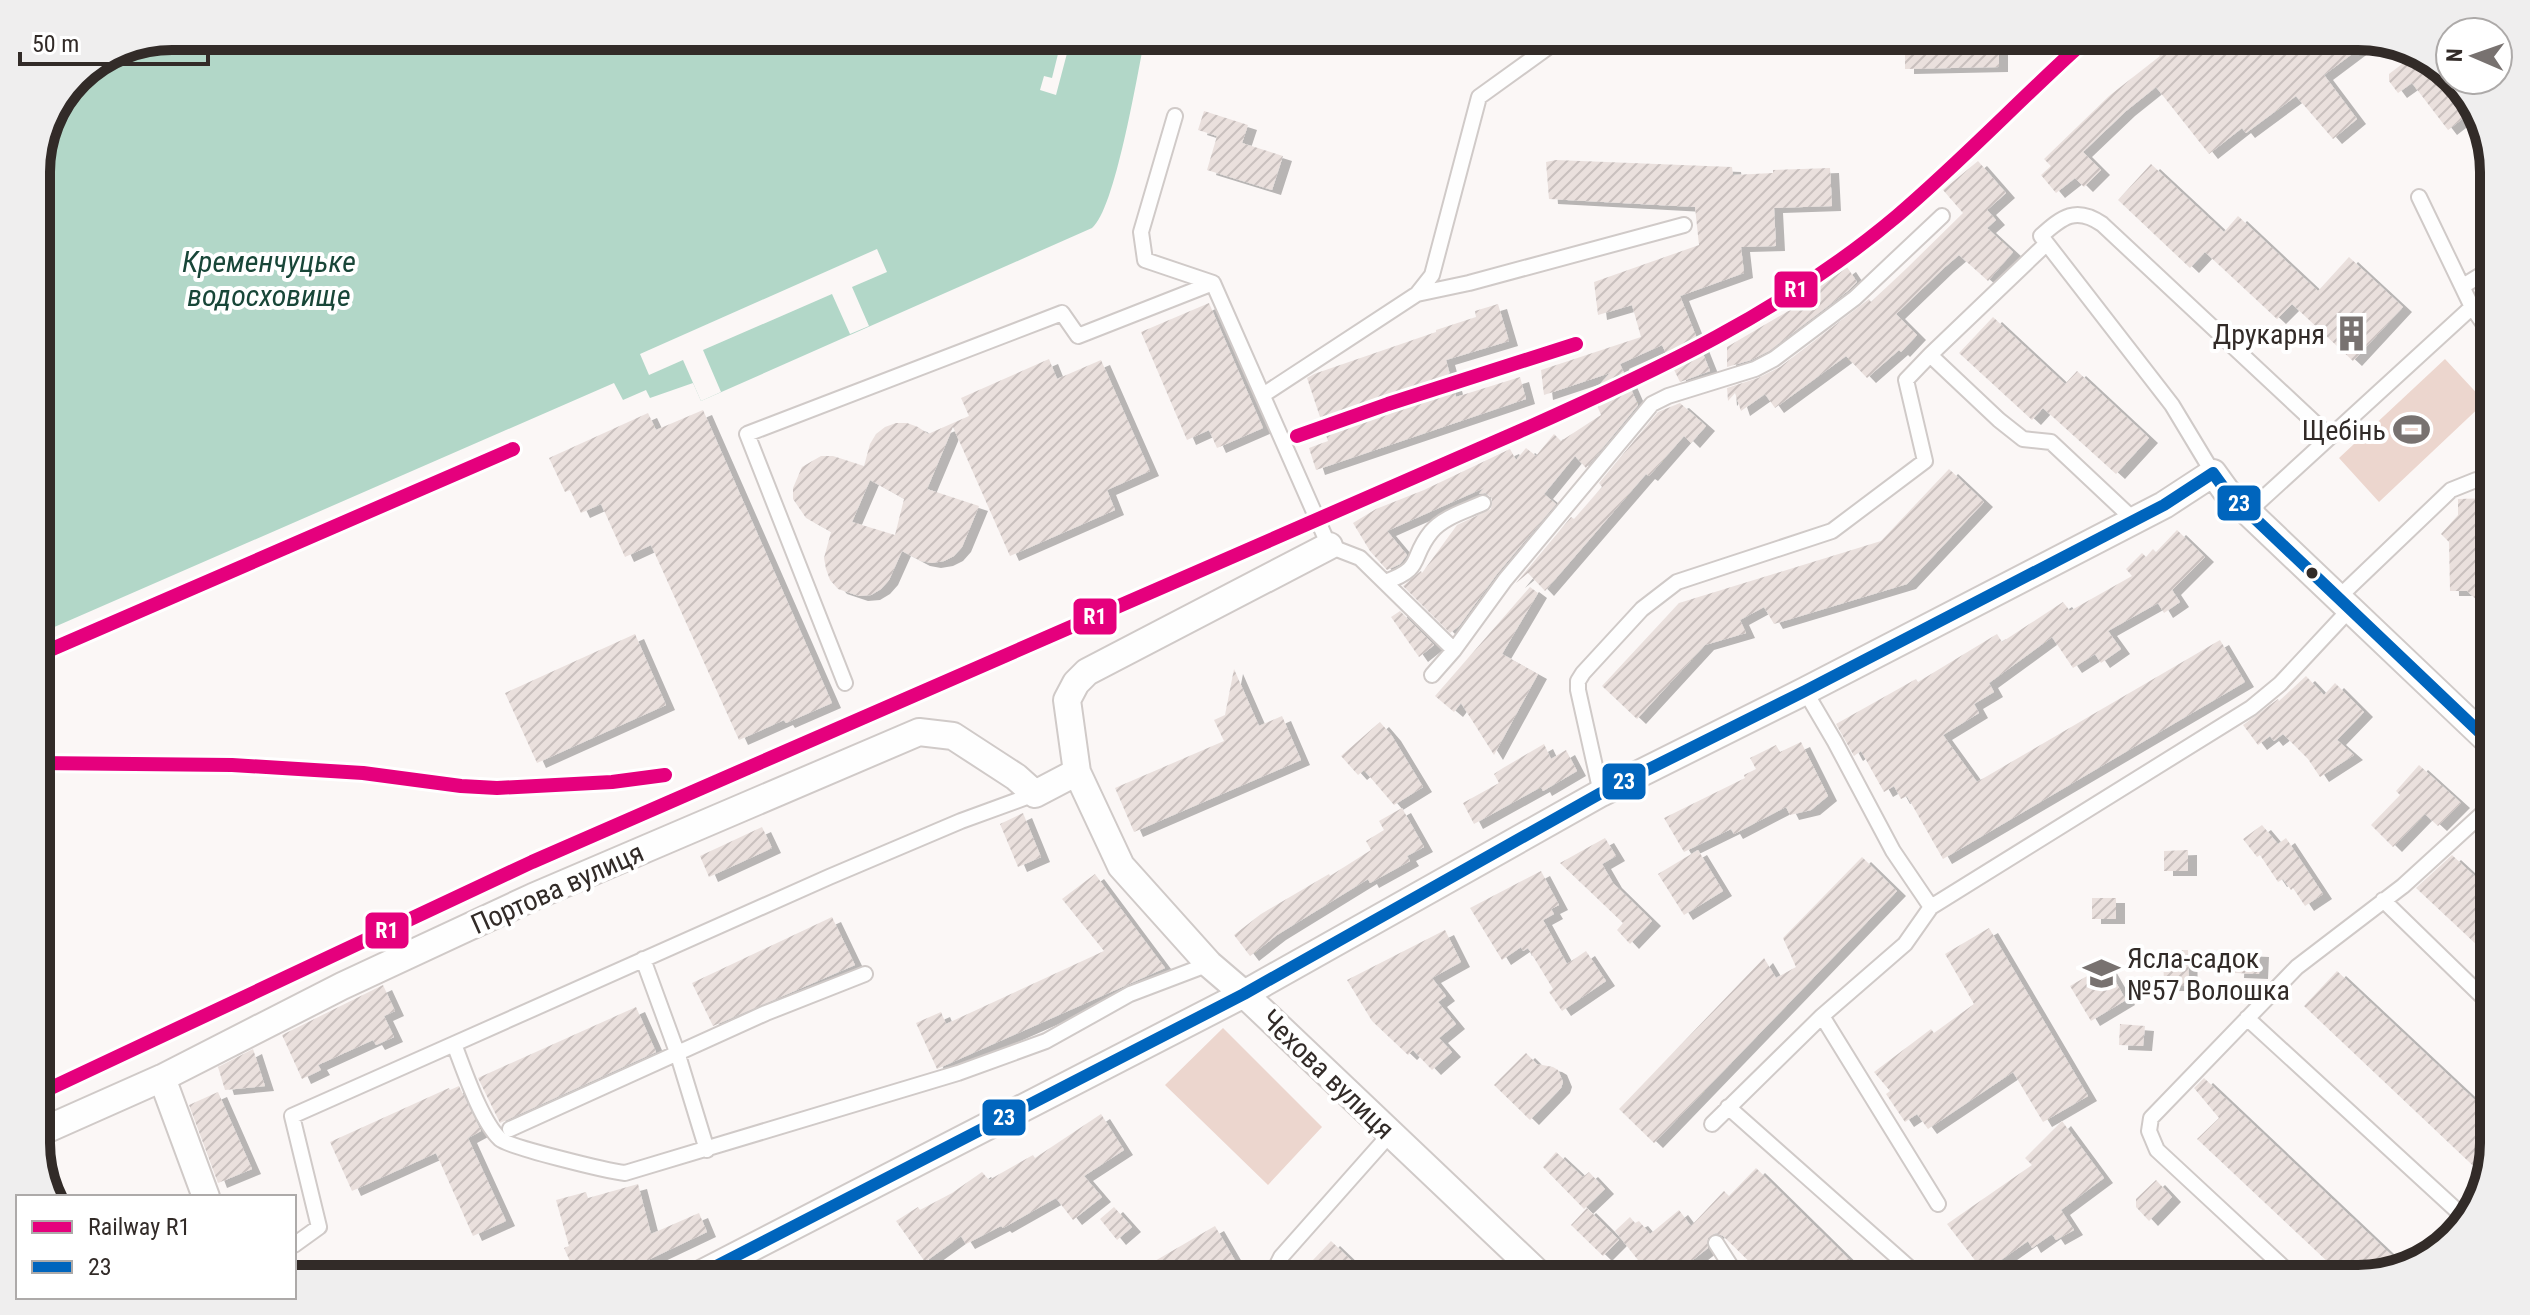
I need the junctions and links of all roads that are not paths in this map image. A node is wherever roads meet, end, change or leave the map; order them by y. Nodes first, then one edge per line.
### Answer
1 (1544, 50) edge
2 (1175, 116) dead end
3 (2419, 197) dead end
4 (1942, 216) dead end
5 (1684, 225) dead end
6 (2046, 244) junction
7 (2480, 276) edge
8 (1213, 283) junction
9 (2463, 286) junction
10 (1417, 294) junction
11 (2472, 307) junction
12 (2480, 319) edge
13 (1930, 355) junction
14 (1263, 395) junction
15 (2329, 436) junction
16 (2213, 473) junction
17 (2480, 480) edge
18 (1483, 503) dead end
19 (2248, 512) junction
20 (2134, 520) junction
21 (1329, 546) junction
22 (1385, 582) junction
23 (2344, 604) junction
24 (1454, 650) junction
25 (1432, 675) dead end
26 (845, 683) dead end
27 (1805, 691) junction
28 (2480, 733) edge
29 (1077, 772) junction
30 (1601, 793) junction
31 (1035, 794) junction
32 (2480, 816) edge
33 (2383, 900) junction
34 (1931, 907) junction
35 (643, 959) junction
36 (1209, 964) junction
37 (865, 974) dead end
38 (1244, 994) junction
39 (2480, 994) edge
40 (1822, 1016) junction
41 (2247, 1018) junction
42 (454, 1044) junction
43 (677, 1052) junction
44 (162, 1078) junction
45 (1728, 1107) junction
46 (1712, 1124) dead end
47 (50, 1128) edge
48 (510, 1129) dead end
49 (1391, 1133) junction
50 (707, 1150) junction
51 (205, 1195) edge
52 (1938, 1204) dead end
53 (2459, 1212) edge
54 (1716, 1243) dead end
55 (296, 1244) edge
56 (718, 1265) edge
57 (1277, 1265) edge
58 (1529, 1265) edge
59 (1730, 1265) edge
60 (1906, 1265) edge
61 (2281, 1265) edge

1 - 10 lane
2 - 8 lane
3 - 9 lane
4 - 24 lane
5 - 10 lane
6 - 13 lane
6 - 15 lane
6 - 16 lane
7 - 9 lane
8 - 14 lane
8 - 26 lane
9 - 11 lane
10 - 14 lane
11 - 12 lane
11 - 15 lane
13 - 20 lane
13 - 30 lane
14 - 21 lane
15 - 19 lane
16 - 19 street
16 - 20 street
17 - 23 lane
18 - 22 lane
19 - 23 street
20 - 27 street
21 - 22 lane
21 - 29 street, Чехова вулиця
22 - 24 lane
23 - 28 street
23 - 34 lane
24 - 25 lane
27 - 30 street
27 - 34 lane
29 - 31 street
29 - 36 street, Чехова вулиця
30 - 38 street
31 - 35 lane
31 - 44 street, Портова вулиця
32 - 33 lane
33 - 39 lane
33 - 41 lane
34 - 40 lane
35 - 42 lane
35 - 43 lane
36 - 38 street, Чехова вулиця
36 - 50 lane
37 - 43 lane
38 - 49 street, Чехова вулиця
38 - 56 street
40 - 45 lane
40 - 52 lane
41 - 53 lane
41 - 61 lane
42 - 50 lane
42 - 55 lane
43 - 48 lane
43 - 50 lane
44 - 47 street, Портова вулиця
44 - 51 street
45 - 46 lane
45 - 60 lane
49 - 57 lane
49 - 58 street, Чехова вулиця
54 - 59 lane

